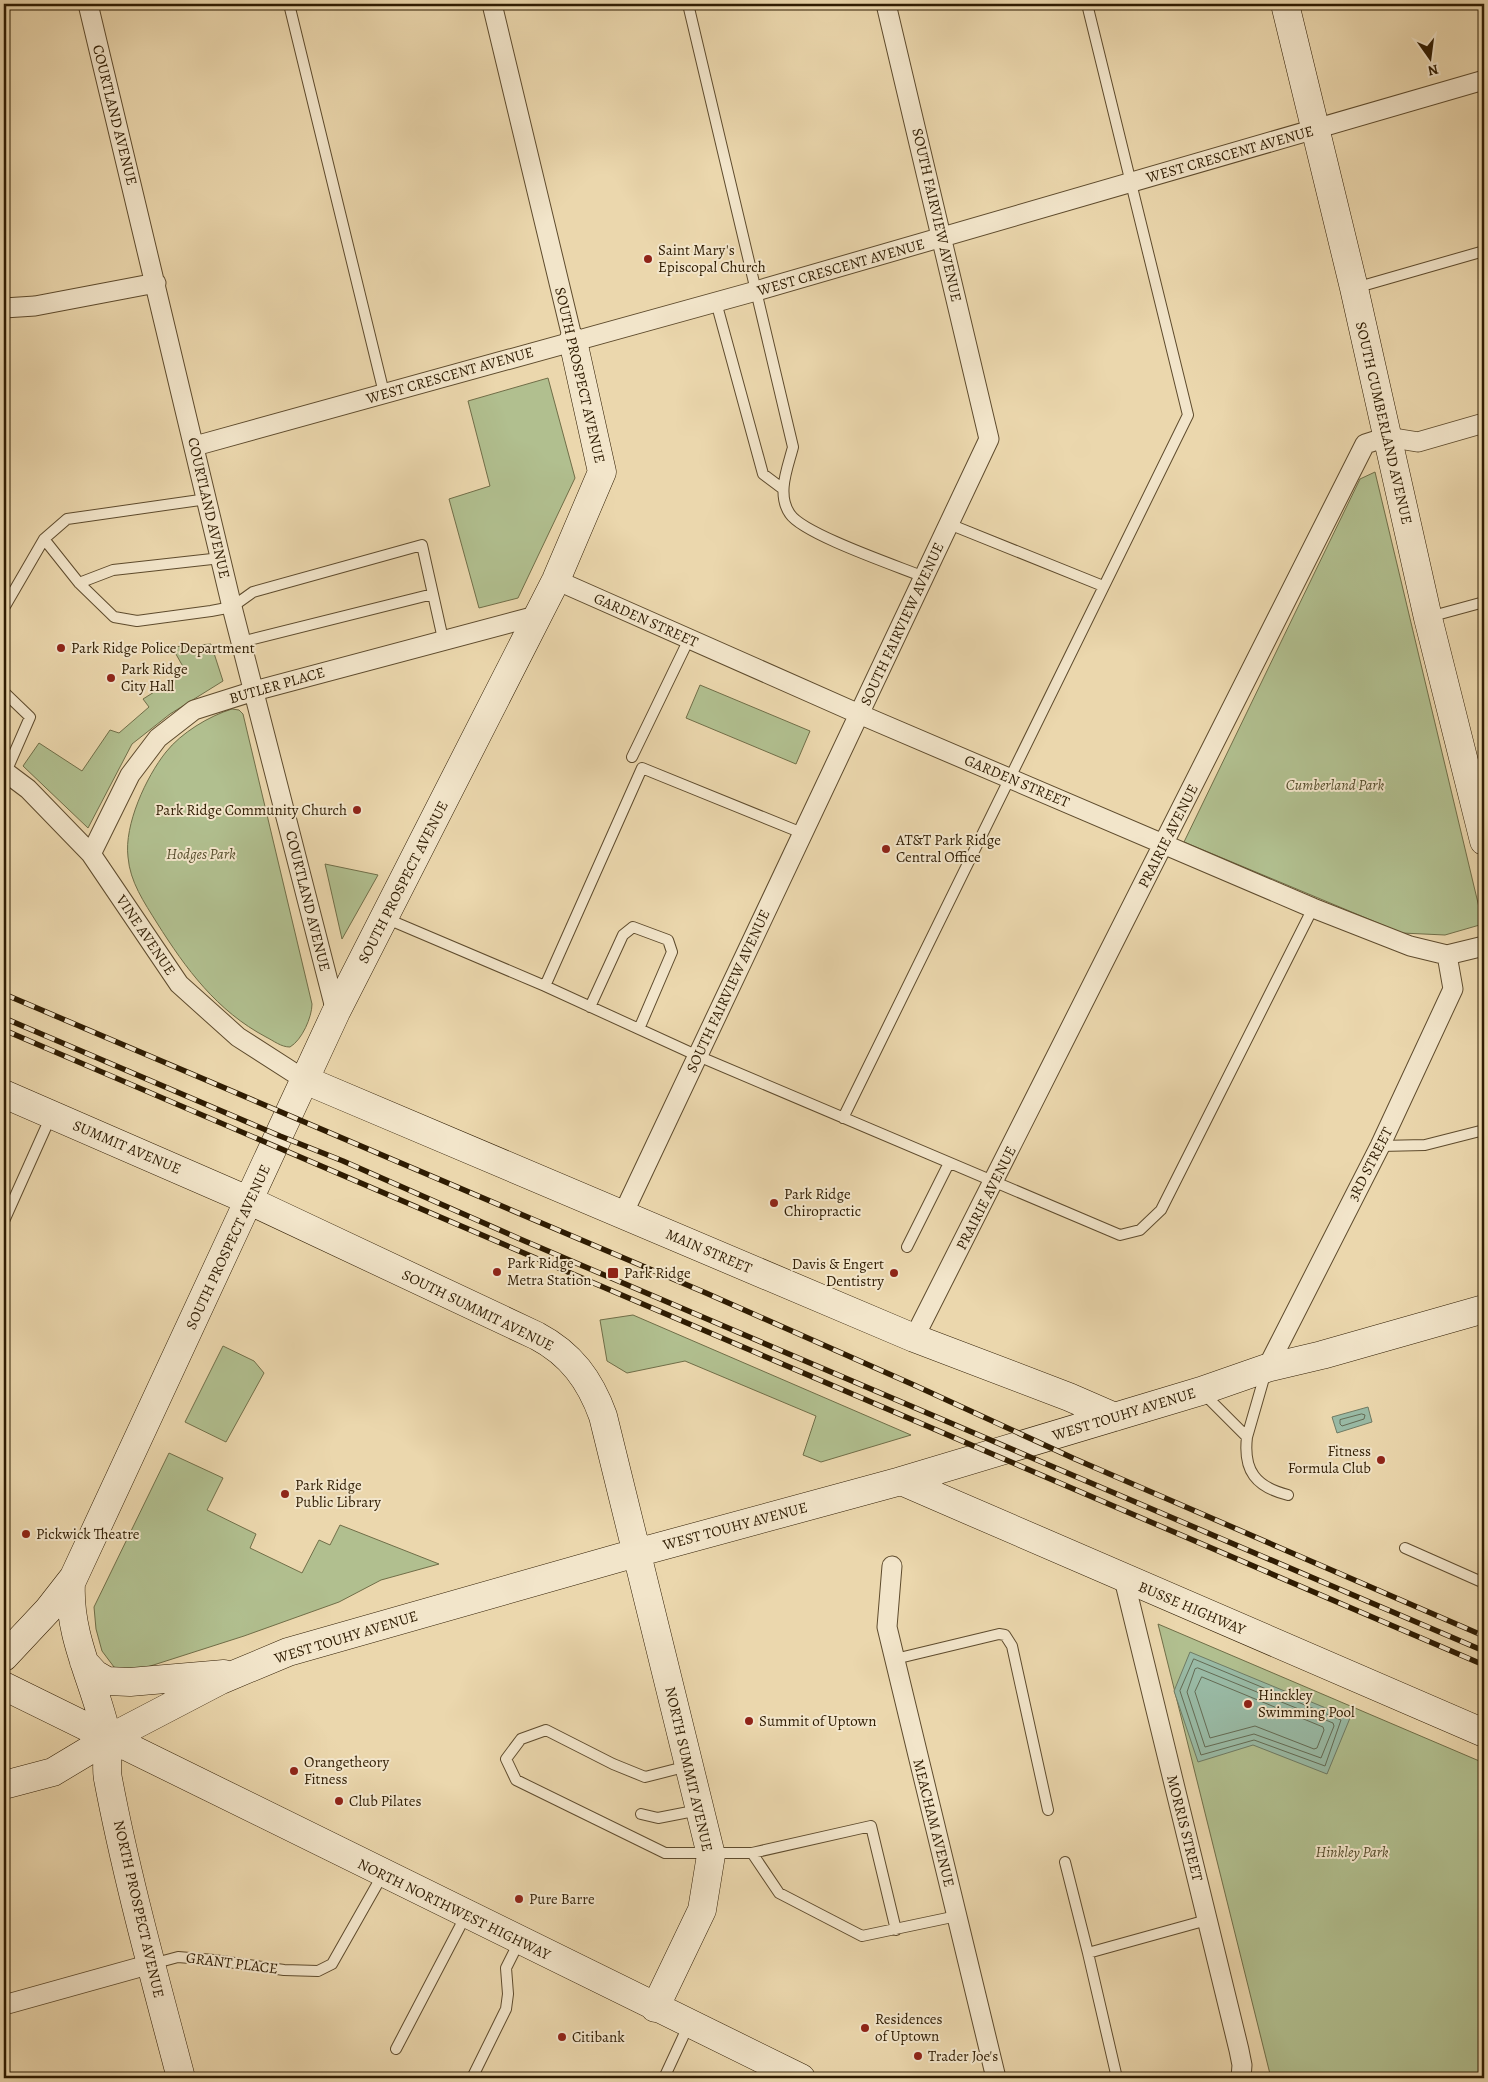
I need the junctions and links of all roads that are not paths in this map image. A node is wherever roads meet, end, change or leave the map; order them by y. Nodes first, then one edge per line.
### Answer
1 (88, 4) edge
2 (288, 4) edge
3 (492, 4) edge
4 (688, 4) edge
5 (886, 4) edge
6 (1087, 4) edge
7 (1285, 4) edge
8 (1484, 80) edge
9 (1315, 129) junction
10 (1130, 183) junction
11 (943, 237) junction
12 (1484, 251) edge
13 (156, 283) junction
14 (1354, 288) junction
15 (756, 291) junction
16 (716, 302) junction
17 (4, 308) edge
18 (573, 340) junction
19 (384, 394) junction
20 (1484, 423) edge
21 (1387, 437) junction
22 (195, 446) junction
23 (782, 489) junction
24 (207, 499) junction
25 (949, 524) junction
26 (44, 540) junction
27 (220, 558) junction
28 (924, 577) junction
29 (556, 580) junction
30 (79, 583) junction
31 (1103, 586) junction
32 (432, 594) junction
33 (1484, 602) edge
34 (232, 607) junction
35 (4, 608) edge
36 (536, 616) junction
37 (1428, 618) junction
38 (443, 639) junction
39 (689, 639) junction
40 (241, 642) junction
41 (254, 691) junction
42 (4, 692) edge
43 (859, 714) junction
44 (632, 757) dead end
45 (5, 771) edge
46 (1010, 777) junction
47 (802, 833) junction
48 (1484, 841) edge
49 (1164, 846) junction
50 (91, 854) junction
51 (1313, 908) junction
52 (386, 918) junction
53 (1484, 946) edge
54 (1447, 955) junction
55 (545, 986) junction
56 (590, 1007) junction
57 (336, 1012) junction
58 (638, 1029) junction
59 (698, 1056) junction
60 (305, 1080) junction
61 (4, 1094) edge
62 (52, 1115) junction
63 (843, 1118) junction
64 (1484, 1130) edge
65 (1380, 1146) junction
66 (949, 1162) junction
67 (994, 1182) junction
68 (250, 1200) junction
69 (623, 1214) junction
70 (4, 1221) edge
71 (907, 1247) dead end
72 (1484, 1309) edge
73 (914, 1338) junction
74 (1267, 1368) junction
75 (1201, 1391) junction
76 (1115, 1417) junction
77 (1247, 1437) junction
78 (901, 1481) junction
79 (1288, 1496) dead end
80 (1405, 1548) dead end
81 (636, 1553) junction
82 (892, 1566) dead end
83 (73, 1578) junction
84 (1124, 1579) junction
85 (1484, 1583) edge
86 (4, 1657) edge
87 (895, 1659) junction
88 (84, 1662) junction
89 (238, 1673) junction
90 (4, 1686) edge
91 (1484, 1733) edge
92 (108, 1739) junction
93 (689, 1766) junction
94 (4, 1786) edge
95 (700, 1810) junction
96 (1048, 1810) dead end
97 (641, 1814) dead end
98 (752, 1854) junction
99 (711, 1855) junction
100 (1065, 1862) dead end
101 (382, 1874) junction
102 (466, 1915) junction
103 (957, 1916) junction
104 (1207, 1920) junction
105 (896, 1930) junction
106 (519, 1942) junction
107 (1088, 1953) junction
108 (151, 1964) junction
109 (4, 2005) edge
110 (656, 2008) junction
111 (689, 2024) junction
112 (396, 2049) dead end
113 (181, 2078) edge
114 (472, 2078) edge
115 (664, 2078) edge
116 (801, 2078) edge
117 (996, 2078) edge
118 (1117, 2078) edge
119 (1241, 2078) edge

1 - 13 street, COURTLAND AVENUE
2 - 19 lane
3 - 18 street, SOUTH PROSPECT AVENUE
4 - 15 lane
5 - 11 street, SOUTH FAIRVIEW AVENUE
6 - 10 lane
7 - 9 street, SOUTH CUMBERLAND AVENUE
8 - 9 street, WEST CRESCENT AVENUE
9 - 10 street, WEST CRESCENT AVENUE
9 - 14 street, SOUTH CUMBERLAND AVENUE
10 - 11 street, WEST CRESCENT AVENUE
10 - 31 lane
11 - 15 street, WEST CRESCENT AVENUE
11 - 25 street, SOUTH FAIRVIEW AVENUE
12 - 14 lane
13 - 17 street
13 - 22 street, COURTLAND AVENUE
14 - 21 street, SOUTH CUMBERLAND AVENUE
15 - 16 street, WEST CRESCENT AVENUE
15 - 23 lane
16 - 18 street, WEST CRESCENT AVENUE
16 - 23 lane
18 - 19 street, WEST CRESCENT AVENUE
18 - 29 street, SOUTH PROSPECT AVENUE
19 - 22 street, WEST CRESCENT AVENUE
20 - 21 street
21 - 37 street, SOUTH CUMBERLAND AVENUE
21 - 49 street, PRAIRIE AVENUE
22 - 24 street, COURTLAND AVENUE
23 - 28 lane
24 - 26 lane
24 - 27 street, COURTLAND AVENUE
25 - 28 street, SOUTH FAIRVIEW AVENUE
25 - 31 lane
26 - 30 lane
26 - 35 lane
27 - 30 lane
27 - 34 street, COURTLAND AVENUE
28 - 43 street, SOUTH FAIRVIEW AVENUE
29 - 36 street, SOUTH PROSPECT AVENUE
29 - 39 street, GARDEN STREET
30 - 34 lane
31 - 46 lane
32 - 34 lane
32 - 38 lane
32 - 40 lane
33 - 37 lane
34 - 40 street, COURTLAND AVENUE
36 - 38 street, BUTLER PLACE
36 - 52 street, SOUTH PROSPECT AVENUE
37 - 48 street, SOUTH CUMBERLAND AVENUE
38 - 41 street, BUTLER PLACE
39 - 43 street, GARDEN STREET
39 - 44 lane
40 - 41 street, COURTLAND AVENUE
41 - 50 street, BUTLER PLACE
41 - 57 street, COURTLAND AVENUE
42 - 45 lane
43 - 46 street, GARDEN STREET
43 - 47 street, SOUTH FAIRVIEW AVENUE
45 - 50 street, VINE AVENUE
46 - 49 street, GARDEN STREET
46 - 63 lane
47 - 55 lane
47 - 59 street, SOUTH FAIRVIEW AVENUE
49 - 51 street, GARDEN STREET
49 - 67 street, PRAIRIE AVENUE
50 - 60 street, VINE AVENUE
51 - 54 street, GARDEN STREET
51 - 67 lane
52 - 55 lane
52 - 57 street, SOUTH PROSPECT AVENUE
53 - 54 street, GARDEN STREET
54 - 65 street, 3RD STREET
55 - 56 lane
56 - 58 lane
56 - 58 lane
57 - 60 street, SOUTH PROSPECT AVENUE
58 - 59 lane
59 - 63 lane
59 - 69 street, SOUTH FAIRVIEW AVENUE
60 - 68 street, SOUTH PROSPECT AVENUE
60 - 69 street, MAIN STREET
61 - 62 street, SUMMIT AVENUE
62 - 68 street, SUMMIT AVENUE
62 - 70 lane
63 - 66 lane
64 - 65 lane
65 - 74 street, 3RD STREET
66 - 67 lane
66 - 71 lane
67 - 73 street, PRAIRIE AVENUE
68 - 81 street, SOUTH SUMMIT AVENUE
68 - 83 street, SOUTH PROSPECT AVENUE
69 - 73 street, MAIN STREET
72 - 74 street, WEST TOUHY AVENUE
73 - 76 street, MAIN STREET
74 - 75 street, WEST TOUHY AVENUE
74 - 77 lane
75 - 76 street, WEST TOUHY AVENUE
75 - 77 lane
76 - 78 street, WEST TOUHY AVENUE
77 - 79 lane
78 - 81 street, WEST TOUHY AVENUE
78 - 84 street, BUSSE HIGHWAY
80 - 85 lane
81 - 89 street, WEST TOUHY AVENUE
81 - 93 street, NORTH SUMMIT AVENUE
82 - 87 street, MEACHAM AVENUE
83 - 86 street
83 - 88 street, SOUTH PROSPECT AVENUE
84 - 91 street, BUSSE HIGHWAY
84 - 104 street, MORRIS STREET
87 - 96 lane
87 - 103 street, MEACHAM AVENUE
88 - 89 street
88 - 92 street, SOUTH PROSPECT AVENUE
89 - 92 street, WEST TOUHY AVENUE
90 - 92 street, NORTH NORTHWEST HIGHWAY
92 - 94 street, WEST TOUHY AVENUE
92 - 101 street, NORTH NORTHWEST HIGHWAY
92 - 108 street, NORTH PROSPECT AVENUE
93 - 95 street, NORTH SUMMIT AVENUE
93 - 99 lane
95 - 97 lane
95 - 99 street, NORTH SUMMIT AVENUE
98 - 99 lane
98 - 105 lane
98 - 105 lane
99 - 110 street, NORTH SUMMIT AVENUE
100 - 107 lane
101 - 102 street, NORTH NORTHWEST HIGHWAY
101 - 108 lane, GRANT PLACE
102 - 106 street, NORTH NORTHWEST HIGHWAY
102 - 112 lane
103 - 105 lane
103 - 117 street, MEACHAM AVENUE
104 - 107 lane
104 - 119 street, MORRIS STREET
106 - 110 street, NORTH NORTHWEST HIGHWAY
106 - 114 lane
107 - 118 lane
108 - 109 street, GRANT PLACE
108 - 113 street, NORTH PROSPECT AVENUE
110 - 111 street, NORTH NORTHWEST HIGHWAY
111 - 115 lane
111 - 116 street, NORTH NORTHWEST HIGHWAY

